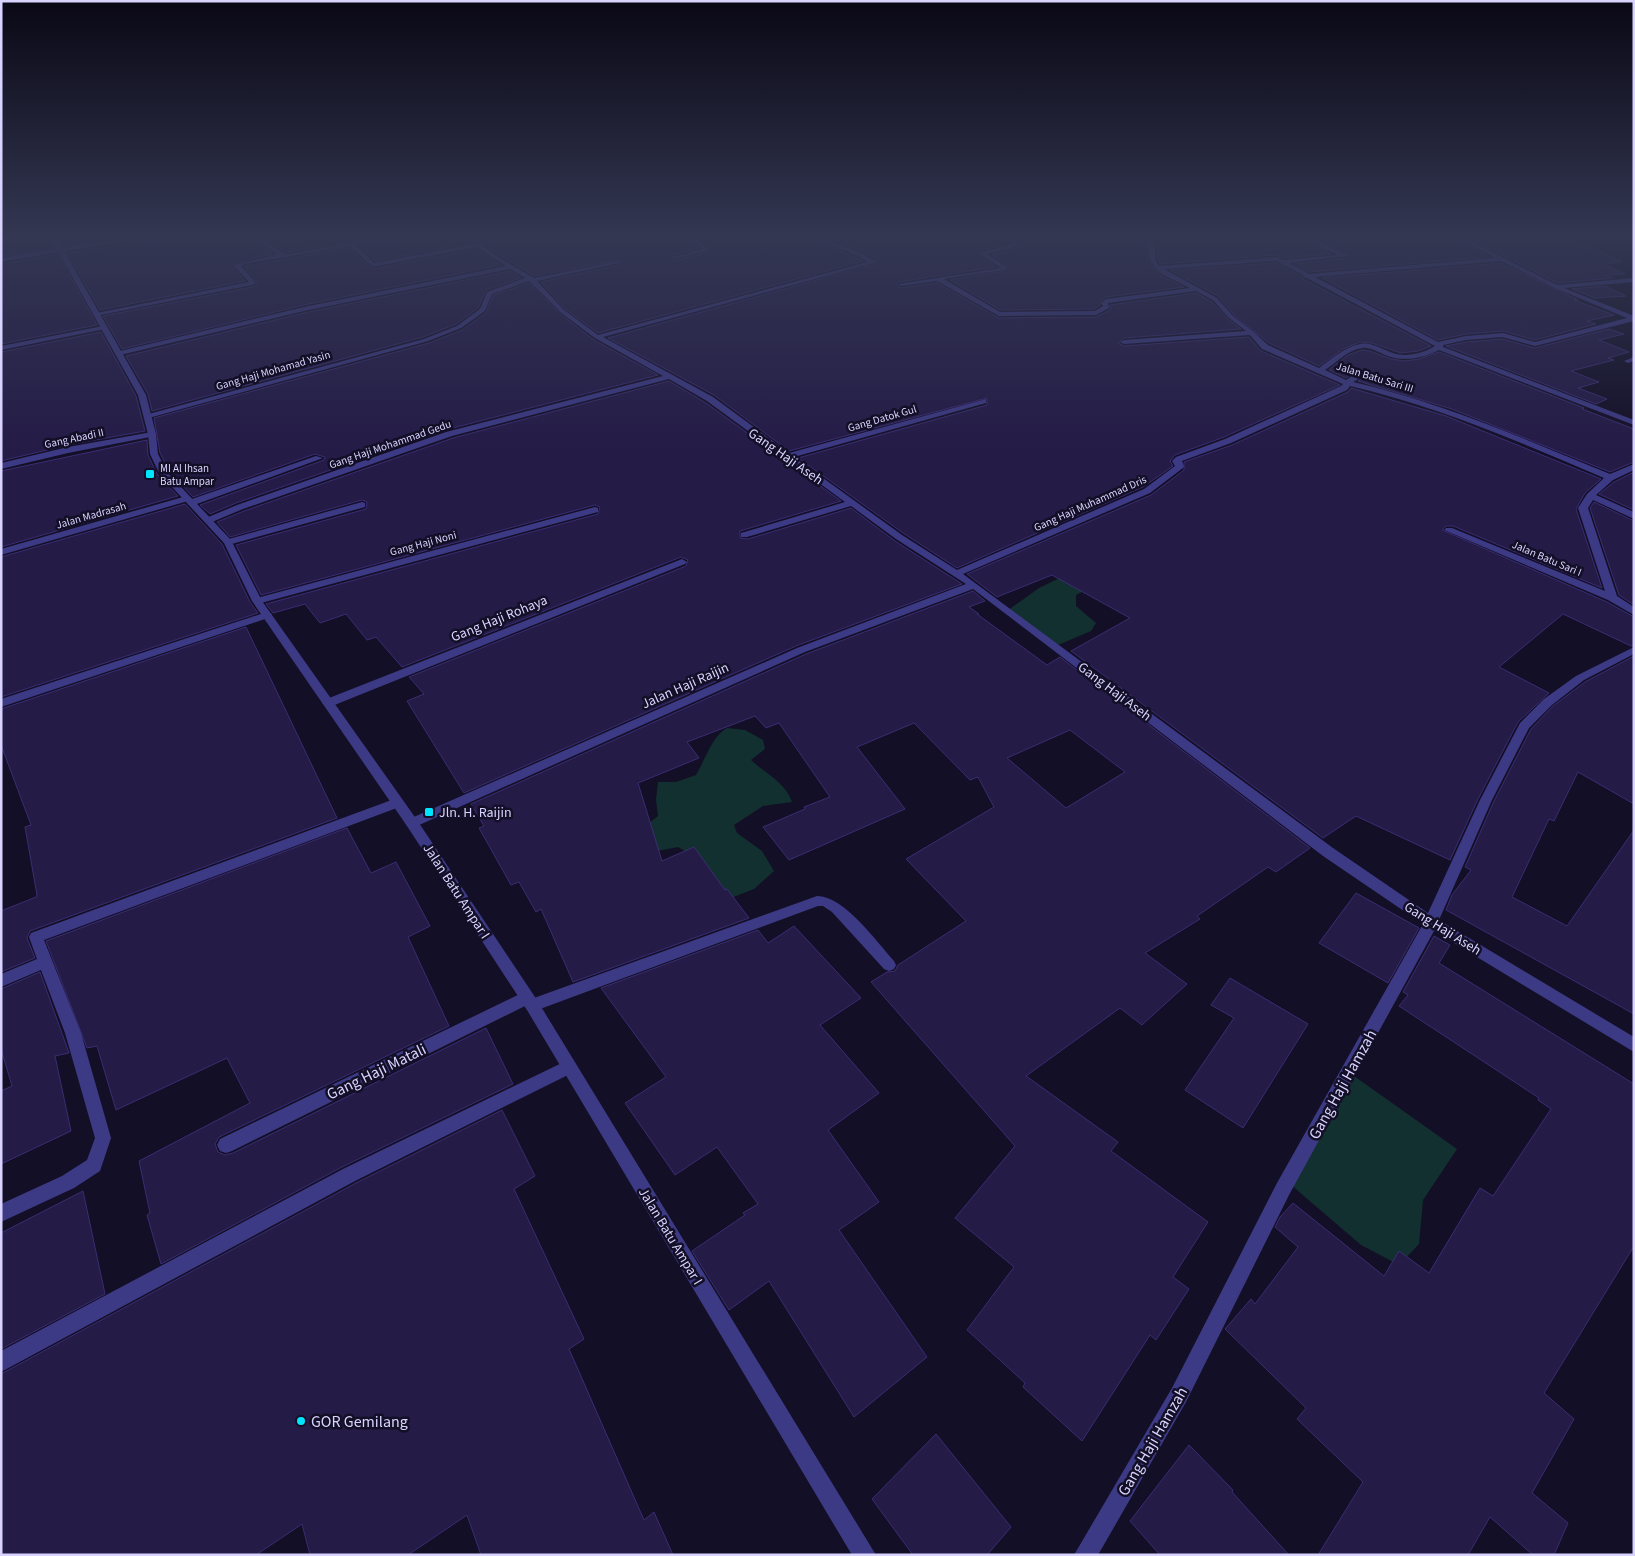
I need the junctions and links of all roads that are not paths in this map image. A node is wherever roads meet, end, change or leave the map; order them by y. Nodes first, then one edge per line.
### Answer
1 (92, 308) edge
2 (128, 308) edge
3 (311, 308) edge
4 (484, 308) edge
5 (559, 308) edge
6 (704, 308) edge
7 (987, 308) edge
8 (1106, 308) edge
9 (1223, 308) edge
10 (1366, 308) edge
11 (1606, 308) edge
12 (95, 314) junction
13 (1633, 319) edge
14 (103, 328) junction
15 (1252, 333) junction
16 (597, 336) junction
17 (1124, 342) dead end
18 (1439, 346) junction
19 (1, 348) edge
20 (119, 354) junction
21 (1324, 368) junction
22 (1361, 374) dead end
23 (669, 377) junction
24 (1349, 381) junction
25 (983, 401) dead end
26 (148, 417) junction
27 (1634, 423) edge
28 (152, 434) junction
29 (787, 456) junction
30 (319, 458) dead end
31 (1, 466) edge
32 (1634, 467) edge
33 (1609, 477) junction
34 (1590, 496) junction
35 (189, 501) junction
36 (852, 503) junction
37 (362, 505) dead end
38 (595, 510) dead end
39 (1634, 516) edge
40 (209, 520) junction
41 (1449, 530) dead end
42 (744, 535) dead end
43 (228, 542) junction
44 (1, 552) edge
45 (682, 562) dead end
46 (957, 573) junction
47 (974, 585) junction
48 (1612, 598) junction
49 (257, 601) junction
50 (1634, 612) edge
51 (267, 615) junction
52 (1634, 650) edge
53 (1, 703) edge
54 (328, 703) junction
55 (397, 802) junction
56 (412, 823) junction
57 (1431, 922) junction
58 (44, 962) junction
59 (889, 965) dead end
60 (1, 981) edge
61 (529, 1001) junction
62 (1634, 1045) edge
63 (568, 1067) junction
64 (226, 1145) dead end
65 (1, 1213) edge
66 (1, 1362) edge
67 (865, 1555) edge
68 (1085, 1555) edge

1 - 12 street, Jalan Batu Ampar I
2 - 12 street
3 - 20 street
4 - 26 street, Gang Haji Mohamad Yasin
5 - 16 street, Gang Haji Aseh
6 - 16 street
7 - 8 street
9 - 15 street, Jalan Batu Sari III
10 - 18 street
11 - 13 street
12 - 14 street, Jalan Batu Ampar I
13 - 18 street
14 - 19 street
14 - 20 street, Jalan Batu Ampar I
15 - 17 street
15 - 21 street, Jalan Batu Sari III
16 - 23 street, Gang Haji Aseh
18 - 21 street
18 - 27 street
20 - 26 street, Jalan Batu Ampar I
21 - 24 street, Jalan Batu Sari III
22 - 24 street, Jalan Batu Sari III
23 - 29 street, Gang Haji Aseh
23 - 40 street, Gang Haji Mohammad Gedu
24 - 33 street, Jalan Batu Sari III
24 - 46 street, Gang Haji Muhammad Dris
25 - 29 street, Gang Datok Gul
26 - 28 street, Jalan Batu Ampar I
28 - 31 street, Gang Abadi II
28 - 35 street, Jalan Batu Ampar I
29 - 36 street, Gang Haji Aseh
30 - 35 street, Jalan Madrasah
32 - 33 street
33 - 34 street
34 - 39 street
34 - 48 street
35 - 40 street, Jalan Batu Ampar I
35 - 44 street, Jalan Madrasah
36 - 42 street
36 - 46 street, Gang Haji Aseh
37 - 43 street
38 - 49 street, Gang Haji Noni
40 - 43 street, Jalan Batu Ampar I
41 - 48 street, Jalan Batu Sari I
43 - 49 street, Jalan Batu Ampar I
45 - 54 street, Gang Haji Rohaya
46 - 47 street, Gang Haji Aseh
47 - 56 street, Jalan Haji Raijin
47 - 57 street, Gang Haji Aseh
48 - 50 street, Jalan Batu Sari I
49 - 51 street, Jalan Batu Ampar I
51 - 53 street
51 - 54 street, Jalan Batu Ampar I
52 - 57 street, Gang Haji Hamzah
54 - 55 street, Jalan Batu Ampar I
55 - 56 street, Jalan Batu Ampar I
55 - 58 street
56 - 61 street, Jalan Batu Ampar I
57 - 62 street, Gang Haji Aseh
57 - 68 street, Gang Haji Hamzah
58 - 60 street
58 - 65 street
59 - 61 street, Gang Haji Matali
61 - 63 street, Jalan Batu Ampar I
61 - 64 street, Gang Haji Matali
63 - 66 street
63 - 67 street, Jalan Batu Ampar I

